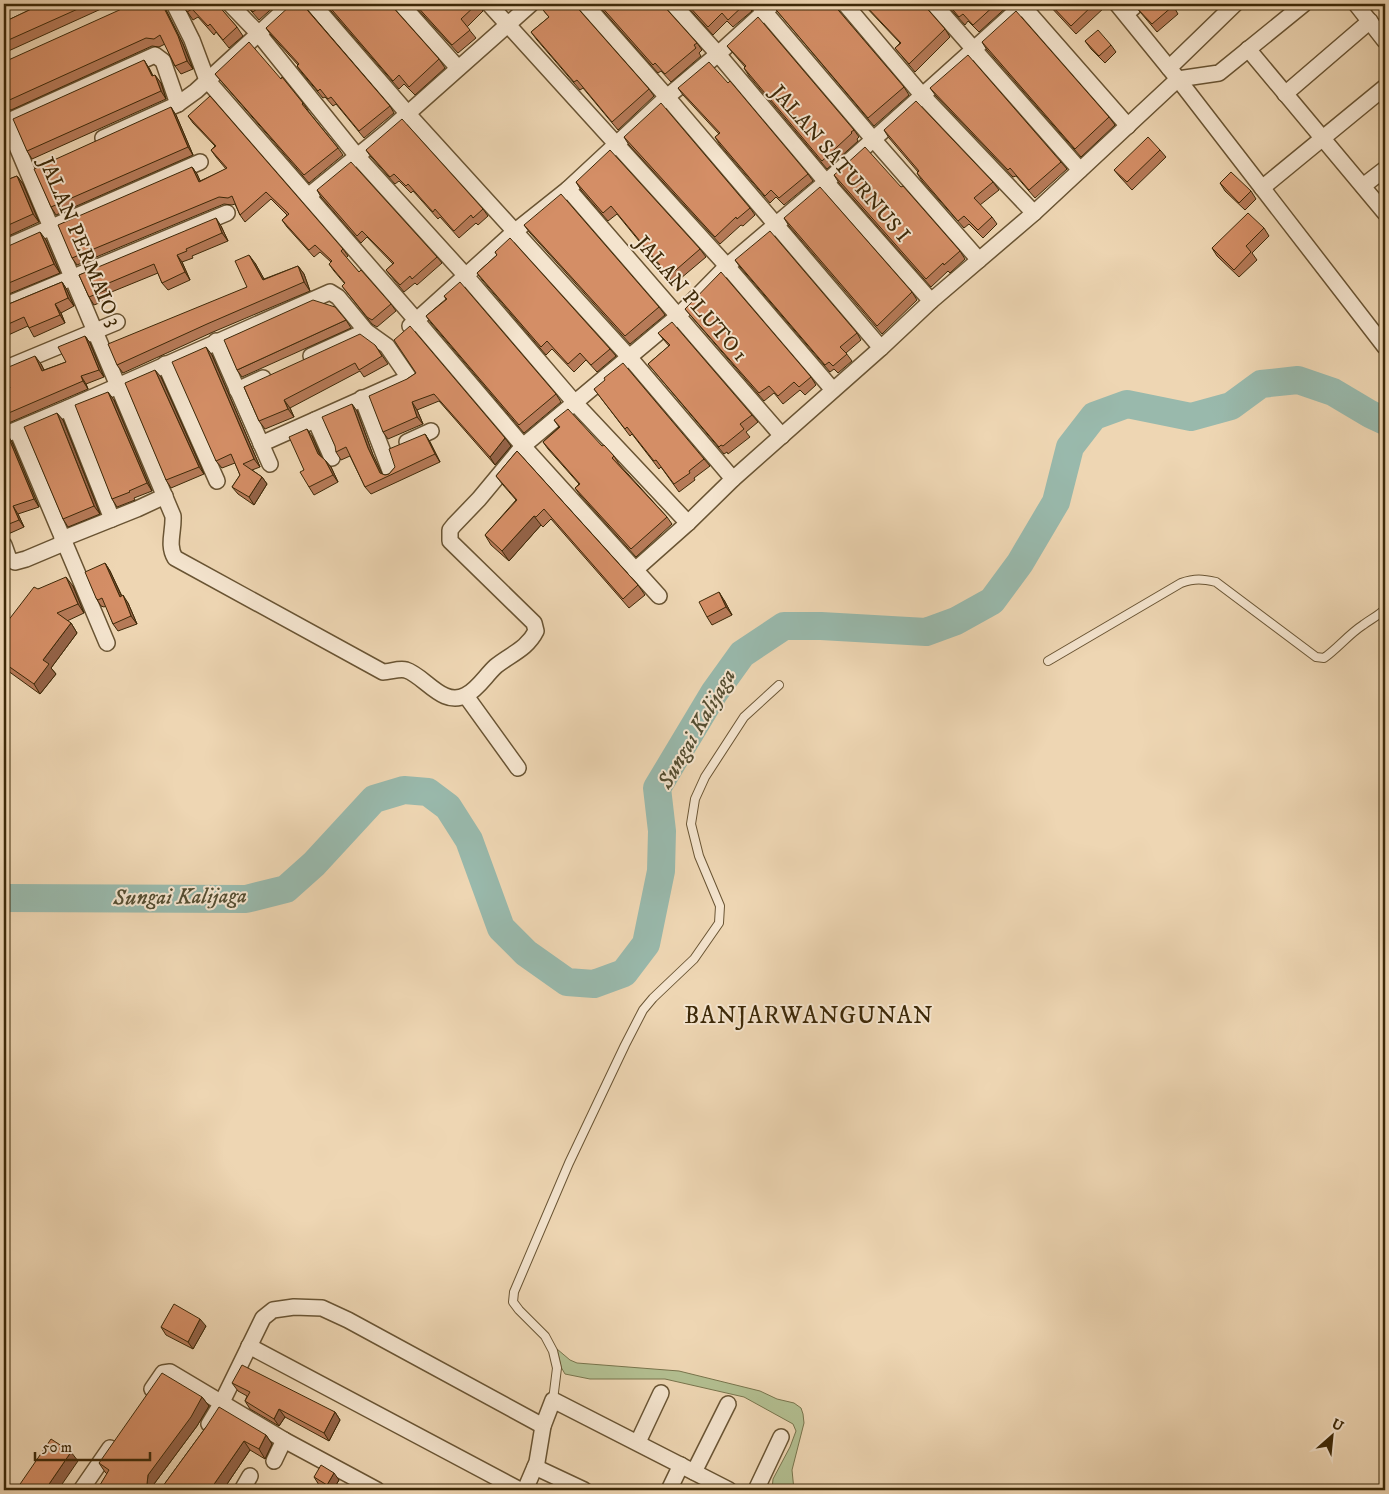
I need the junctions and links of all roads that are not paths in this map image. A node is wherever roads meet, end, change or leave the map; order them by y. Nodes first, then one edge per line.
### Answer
1 (174, 4) edge
2 (230, 4) edge
3 (291, 4) edge
4 (313, 4) edge
5 (402, 4) edge
6 (489, 4) edge
7 (531, 4) edge
8 (585, 4) edge
9 (673, 4) edge
10 (845, 4) edge
11 (934, 4) edge
12 (1023, 4) edge
13 (1235, 4) edge
14 (1304, 4) edge
15 (1356, 4) edge
16 (765, 6) edge
17 (1126, 7) edge
18 (1370, 21) junction
19 (507, 24) junction
20 (258, 33) junction
21 (1385, 41) edge
22 (974, 48) junction
23 (1248, 49) junction
24 (718, 54) junction
25 (458, 68) junction
26 (1173, 73) junction
27 (207, 80) junction
28 (1385, 87) edge
29 (1286, 94) junction
30 (922, 95) junction
31 (667, 97) junction
32 (178, 104) junction
33 (408, 114) junction
34 (5, 120) edge
35 (1128, 126) junction
36 (1323, 138) junction
37 (873, 139) junction
38 (90, 144) edge
39 (615, 144) junction
40 (357, 156) junction
41 (200, 162) dead end
42 (45, 164) edge
43 (1385, 169) edge
44 (1080, 170) junction
45 (28, 172) junction
46 (12, 179) edge
47 (826, 182) junction
48 (1363, 186) junction
49 (1262, 188) junction
50 (568, 189) junction
51 (308, 196) junction
52 (227, 213) dead end
53 (1034, 213) junction
54 (1385, 213) edge
55 (775, 225) junction
56 (50, 227) junction
57 (514, 232) junction
58 (4, 248) edge
59 (979, 260) junction
60 (727, 266) junction
61 (466, 276) junction
62 (72, 277) junction
63 (931, 301) junction
64 (4, 306) edge
65 (677, 317) junction
66 (416, 320) junction
67 (117, 322) dead end
68 (95, 330) junction
69 (366, 331) junction
70 (394, 339) junction
71 (216, 341) junction
72 (1385, 347) edge
73 (881, 348) junction
74 (630, 358) junction
75 (297, 363) edge
76 (165, 364) junction
77 (4, 370) edge
78 (280, 371) edge
79 (117, 385) junction
80 (237, 390) junction
81 (834, 390) junction
82 (362, 398) junction
83 (575, 402) junction
84 (68, 408) junction
85 (315, 420) junction
86 (431, 431) dead end
87 (10, 432) edge
88 (782, 436) junction
89 (261, 444) junction
90 (523, 446) junction
91 (382, 452) junction
92 (332, 458) dead end
93 (270, 464) dead end
94 (391, 473) edge
95 (733, 479) junction
96 (217, 480) dead end
97 (165, 496) junction
98 (112, 519) junction
99 (688, 523) junction
100 (63, 541) junction
101 (4, 545) edge
102 (636, 570) junction
103 (658, 596) dead end
104 (1385, 609) edge
105 (107, 644) dead end
106 (1048, 661) dead end
107 (779, 685) dead end
108 (466, 696) junction
109 (518, 768) dead end
110 (249, 1346) junction
111 (661, 1392) dead end
112 (553, 1400) junction
113 (141, 1404) edge
114 (221, 1404) junction
115 (728, 1404) dead end
116 (543, 1426) junction
117 (119, 1436) edge
118 (781, 1437) dead end
119 (199, 1438) edge
120 (284, 1440) junction
121 (638, 1442) junction
122 (274, 1461) dead end
123 (535, 1467) junction
124 (687, 1468) junction
125 (250, 1476) dead end
126 (80, 1490) edge
127 (242, 1490) edge
128 (377, 1490) edge
129 (520, 1490) edge
130 (525, 1490) edge
131 (584, 1490) edge
132 (669, 1490) edge
133 (729, 1490) edge
134 (756, 1490) edge

1 - 27 street
2 - 20 street
3 - 20 street
4 - 33 street
5 - 25 street
6 - 19 street
7 - 19 street
8 - 31 street
9 - 24 street, JALAN SATURNUS I
10 - 30 street
11 - 22 street
12 - 22 street
12 - 35 street
13 - 26 street
14 - 23 street
15 - 18 street
16 - 24 street
16 - 37 street
17 - 26 street
18 - 21 street
18 - 29 street
19 - 25 street
19 - 39 street
20 - 27 street
20 - 40 street
22 - 30 street
22 - 44 street
23 - 26 street
23 - 29 street
24 - 31 street
24 - 47 street, JALAN SATURNUS I
25 - 33 street
26 - 35 street
26 - 49 street
27 - 32 street
27 - 51 street
28 - 36 street
29 - 36 street
30 - 37 street
30 - 53 street
31 - 39 street
31 - 55 street
32 - 34 street
32 - 38 street
33 - 40 street
33 - 57 street
34 - 45 street, JALAN PERMAIO 3
35 - 44 street
36 - 48 street
36 - 49 street
37 - 47 street
37 - 59 street
39 - 50 street
39 - 60 street
40 - 51 street
40 - 61 street
41 - 56 street
42 - 45 street
43 - 48 street
44 - 53 street
45 - 46 street
45 - 56 street, JALAN PERMAIO 3
47 - 55 street
47 - 63 street, JALAN SATURNUS I
48 - 54 street
49 - 72 street
50 - 57 street
50 - 65 street, JALAN PLUTO 1
51 - 66 street
52 - 62 street
53 - 59 street
55 - 60 street
55 - 73 street
56 - 58 street
56 - 62 street, JALAN PERMAIO 3
57 - 61 street
57 - 74 street
59 - 63 street
60 - 65 street
60 - 81 street
61 - 66 street
61 - 83 street
62 - 64 street
62 - 68 street, JALAN PERMAIO 3
63 - 73 street
65 - 74 street
65 - 88 street, JALAN PLUTO 1
66 - 70 street
66 - 90 street
67 - 68 street
68 - 77 street
68 - 79 street, JALAN PERMAIO 3
69 - 70 street
69 - 71 street
69 - 75 street
70 - 82 street
71 - 76 street
71 - 80 street
73 - 81 street
74 - 83 street
74 - 95 street
76 - 79 street
76 - 96 street
78 - 80 street
79 - 84 street
79 - 97 street, JALAN PERMAIO 3
80 - 89 street
81 - 88 street
82 - 85 street
82 - 91 street
83 - 90 street
83 - 99 street
84 - 87 street
84 - 98 street
85 - 89 street
85 - 92 street
86 - 91 street
87 - 100 street
88 - 95 street
89 - 93 street
90 - 102 street
90 - 108 street
91 - 94 street
95 - 99 street
97 - 98 street
97 - 108 street, JALAN PERMAIO 3
98 - 100 street
99 - 102 street
100 - 101 street
100 - 105 street
102 - 103 street
104 - 106 lane
107 - 112 lane
108 - 109 street
110 - 114 street
110 - 116 street
110 - 129 street
111 - 121 street
112 - 116 street
112 - 121 street
113 - 114 street
114 - 119 street
114 - 120 street
115 - 124 street
116 - 123 street
117 - 126 street
118 - 134 street
120 - 122 street
120 - 128 street
121 - 124 street
123 - 130 street
123 - 131 street
124 - 132 street
124 - 133 street
125 - 127 street

